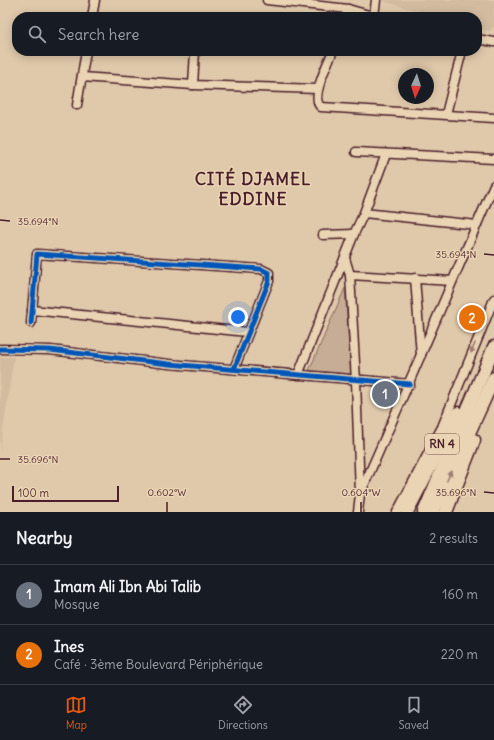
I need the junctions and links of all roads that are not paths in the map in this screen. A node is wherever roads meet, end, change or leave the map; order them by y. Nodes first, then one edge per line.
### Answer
1 (95, 0) edge
2 (267, 0) edge
3 (376, 0) edge
4 (348, 8) junction
5 (93, 12) edge
6 (347, 12) edge
7 (360, 12) edge
8 (375, 12) edge
9 (482, 40) edge
10 (494, 42) edge
11 (85, 56) edge
12 (195, 56) edge
13 (331, 56) edge
14 (461, 56) edge
15 (82, 77) junction
16 (192, 85) junction
17 (318, 90) junction
18 (77, 105) dead end
19 (446, 114) junction
20 (494, 118) edge
21 (356, 152) dead end
22 (386, 154) junction
23 (494, 159) edge
24 (494, 185) edge
25 (364, 212) junction
26 (477, 225) junction
27 (354, 234) junction
28 (323, 235) dead end
29 (345, 258) junction
30 (350, 275) junction
31 (415, 278) junction
32 (452, 281) junction
33 (494, 299) edge
34 (32, 310) junction
35 (31, 323) dead end
36 (247, 332) junction
37 (494, 347) edge
38 (0, 348) edge
39 (421, 358) junction
40 (234, 369) junction
41 (298, 375) junction
42 (480, 378) junction
43 (494, 378) edge
44 (356, 381) junction
45 (410, 384) junction
46 (494, 388) edge
47 (466, 399) junction
48 (442, 427) junction
49 (360, 494) junction
50 (358, 512) edge
51 (397, 512) edge
52 (407, 512) edge
53 (424, 512) edge
54 (434, 512) edge
55 (446, 512) edge

1 - 5 street
2 - 4 street
3 - 8 street
4 - 6 street
4 - 7 street
9 - 10 street
11 - 15 street
12 - 16 street
13 - 17 street
14 - 19 street
15 - 16 street
15 - 18 street
16 - 17 street
17 - 19 street
19 - 20 street
21 - 22 street
22 - 23 street
22 - 25 street
24 - 26 street
25 - 26 street
25 - 27 street
26 - 32 street
27 - 28 street
27 - 29 street
29 - 30 street
29 - 41 street
30 - 31 street
30 - 44 street
31 - 32 street
31 - 39 street
32 - 39 street
33 -> 48 street
34 - 35 street
34 - 36 street
34 - 36 street
36 - 40 street
37 - 42 highway, RN 4
38 - 40 street
39 - 45 street
40 - 41 street
41 - 44 street
42 - 47 highway, RN 4
42 - 53 highway, RN 4
54 -> 43 highway, RN 4
44 - 45 street
44 - 49 street
45 - 49 street
46 - 55 highway, RN 4
47 - 48 highway
47 - 52 highway, RN 4
48 - 51 street
49 - 50 street

